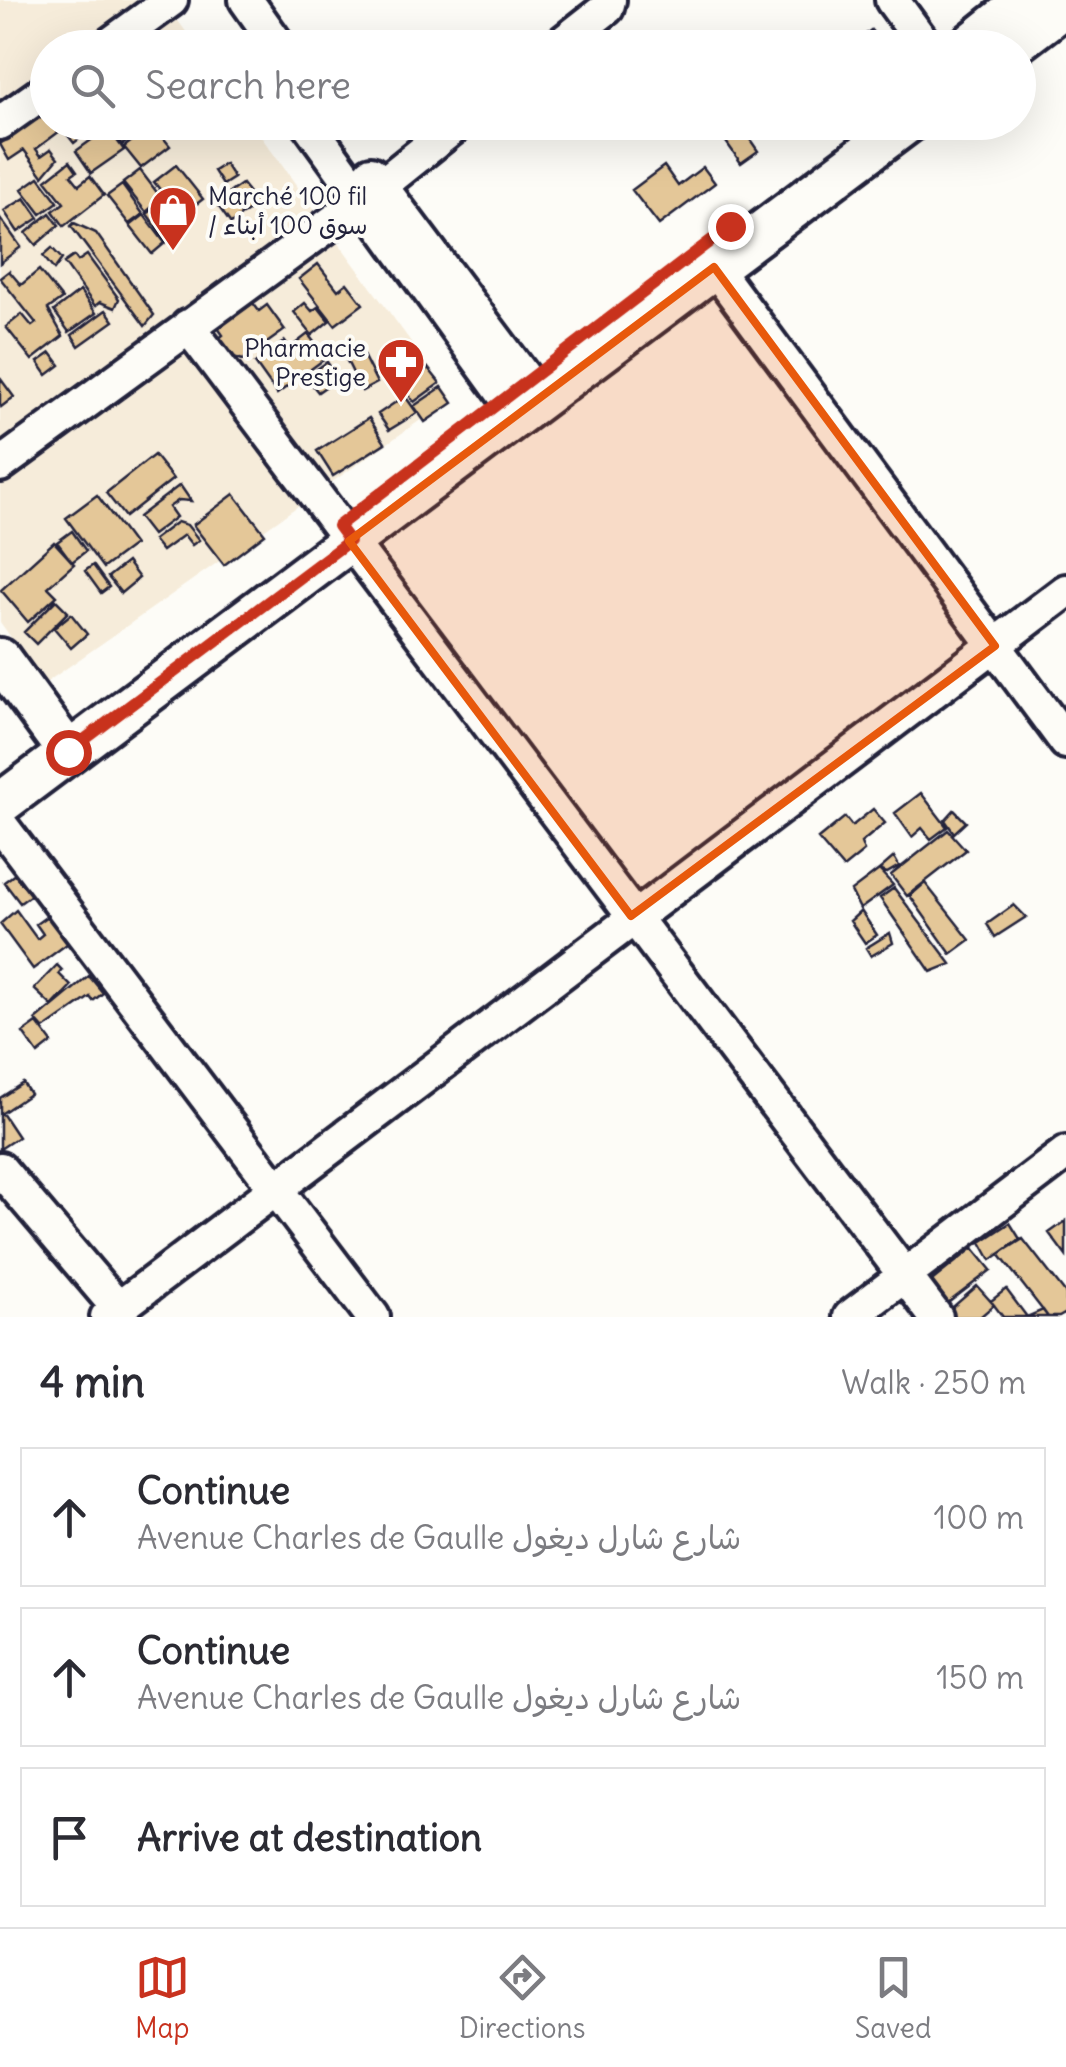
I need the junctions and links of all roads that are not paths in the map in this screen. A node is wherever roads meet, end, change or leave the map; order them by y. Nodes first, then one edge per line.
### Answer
1 (171, 0) edge
2 (220, 0) edge
3 (246, 0) edge
4 (609, 0) edge
5 (892, 0) edge
6 (1026, 0) edge
7 (1066, 4) edge
8 (130, 30) edge
9 (241, 30) edge
10 (267, 30) edge
11 (579, 30) edge
12 (914, 30) edge
13 (988, 30) edge
14 (1032, 30) edge
15 (30, 102) edge
16 (0, 124) edge
17 (323, 140) edge
18 (343, 140) edge
19 (437, 140) edge
20 (845, 140) edge
21 (884, 140) edge
22 (371, 193) junction
23 (714, 267) junction
24 (188, 326) junction
25 (522, 396) junction
26 (0, 464) edge
27 (343, 533) junction
28 (1066, 591) edge
29 (995, 646) junction
30 (0, 659) edge
31 (0, 696) edge
32 (1066, 742) edge
33 (49, 750) junction
34 (0, 772) edge
35 (0, 804) edge
36 (0, 824) edge
37 (631, 916) junction
38 (1066, 1153) edge
39 (0, 1168) edge
40 (276, 1188) junction
41 (906, 1276) junction
42 (112, 1313) edge
43 (372, 1317) edge
44 (850, 1317) edge
45 (936, 1317) edge

1 - 8 street
2 - 9 street
3 - 10 street
4 - 11 street
5 - 12 street
6 - 13 main road
7 - 14 main road
15 - 16 street
17 - 22 street
18 - 22 street
19 - 22 street
20 - 25 main road
21 - 23 main road
22 - 24 street
22 - 25 street
23 - 25 main road
23 - 29 street
24 - 26 street
24 - 27 street
25 - 27 main road
27 - 33 main road
27 - 37 street
28 - 29 street
29 - 32 street
29 - 37 street
30 - 33 main road
31 - 33 main road
33 - 34 main road
33 - 35 main road
36 - 40 street
37 - 40 street
37 - 41 street
38 - 41 street
39 - 42 street
40 - 42 street
40 - 43 street
41 - 44 street
41 - 45 street

